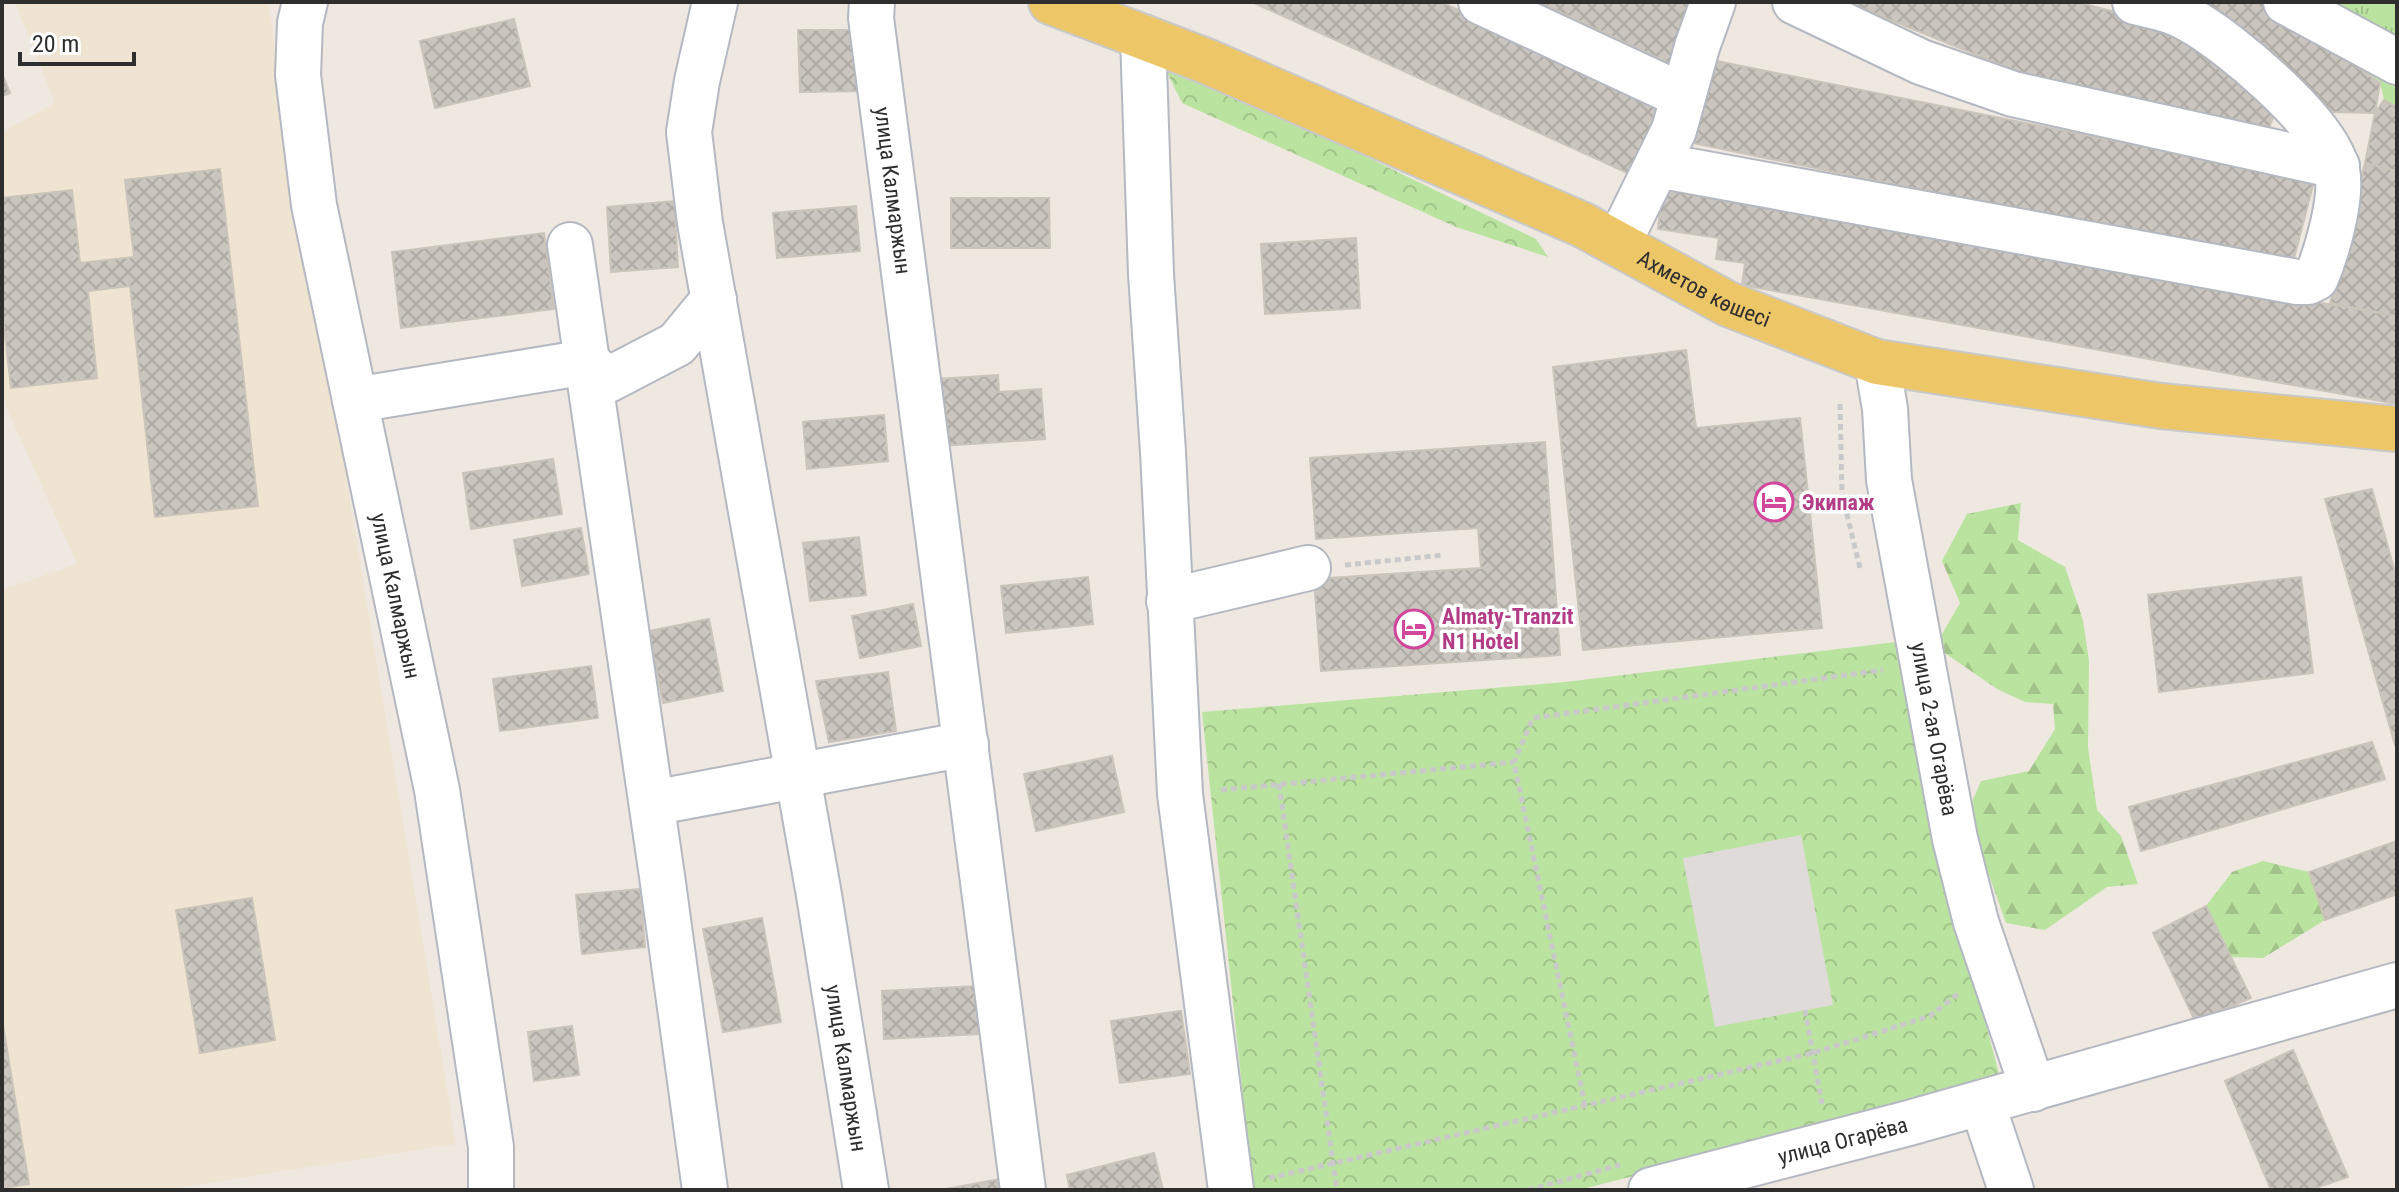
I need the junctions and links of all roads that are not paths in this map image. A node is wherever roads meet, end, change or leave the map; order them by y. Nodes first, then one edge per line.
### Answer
1 (305, 2) edge
2 (715, 2) edge
3 (872, 2) edge
4 (1051, 2) edge
5 (1481, 2) edge
6 (1713, 2) edge
7 (1795, 2) edge
8 (2135, 2) edge
9 (2286, 2) edge
10 (1143, 37) junction
11 (2397, 62) edge
12 (1683, 96) junction
13 (1657, 165) junction
14 (2337, 166) junction
15 (1618, 244) junction
16 (570, 245) dead end
17 (714, 299) junction
18 (587, 362) junction
19 (1877, 362) junction
20 (355, 400) junction
21 (2397, 429) edge
22 (1308, 568) road end
23 (1169, 601) junction
24 (966, 744) junction
25 (797, 774) junction
26 (652, 803) junction
27 (2397, 985) edge
28 (2033, 1089) junction
29 (1982, 1103) junction
30 (1231, 1189) edge
31 (491, 1190) edge
32 (705, 1190) edge
33 (866, 1190) edge
34 (1023, 1190) edge
35 (1651, 1190) edge
36 (2011, 1190) edge

1 - 20 street, улица Калмаржын
2 - 17 street, улица Калмаржын
3 - 24 street, улица Калмаржын
4 - 10 main road, Ахметов көшесі
5 - 12 street
6 - 12 street
7 - 14 street
8 - 14 street
9 - 11 street
10 - 15 main road, Ахметов көшесі
10 - 23 street
12 - 13 street
13 - 14 street
13 - 15 street
15 - 19 main road, Ахметов көшесі
16 - 18 street
17 - 18 street
17 - 25 street, улица Калмаржын
18 - 20 street
18 - 26 street
19 - 21 main road, Ахметов көшесі
19 - 28 street, улица 2-ая Огарёва
20 - 31 street, улица Калмаржын
22 - 23 street
23 - 30 street
24 - 25 street
24 - 34 street, улица Калмаржын
25 - 26 street
25 - 33 street, улица Калмаржын
26 - 32 street
27 - 28 street, улица Огарёва
28 - 29 street, улица Огарёва
29 - 35 street, улица Огарёва
29 - 36 street

